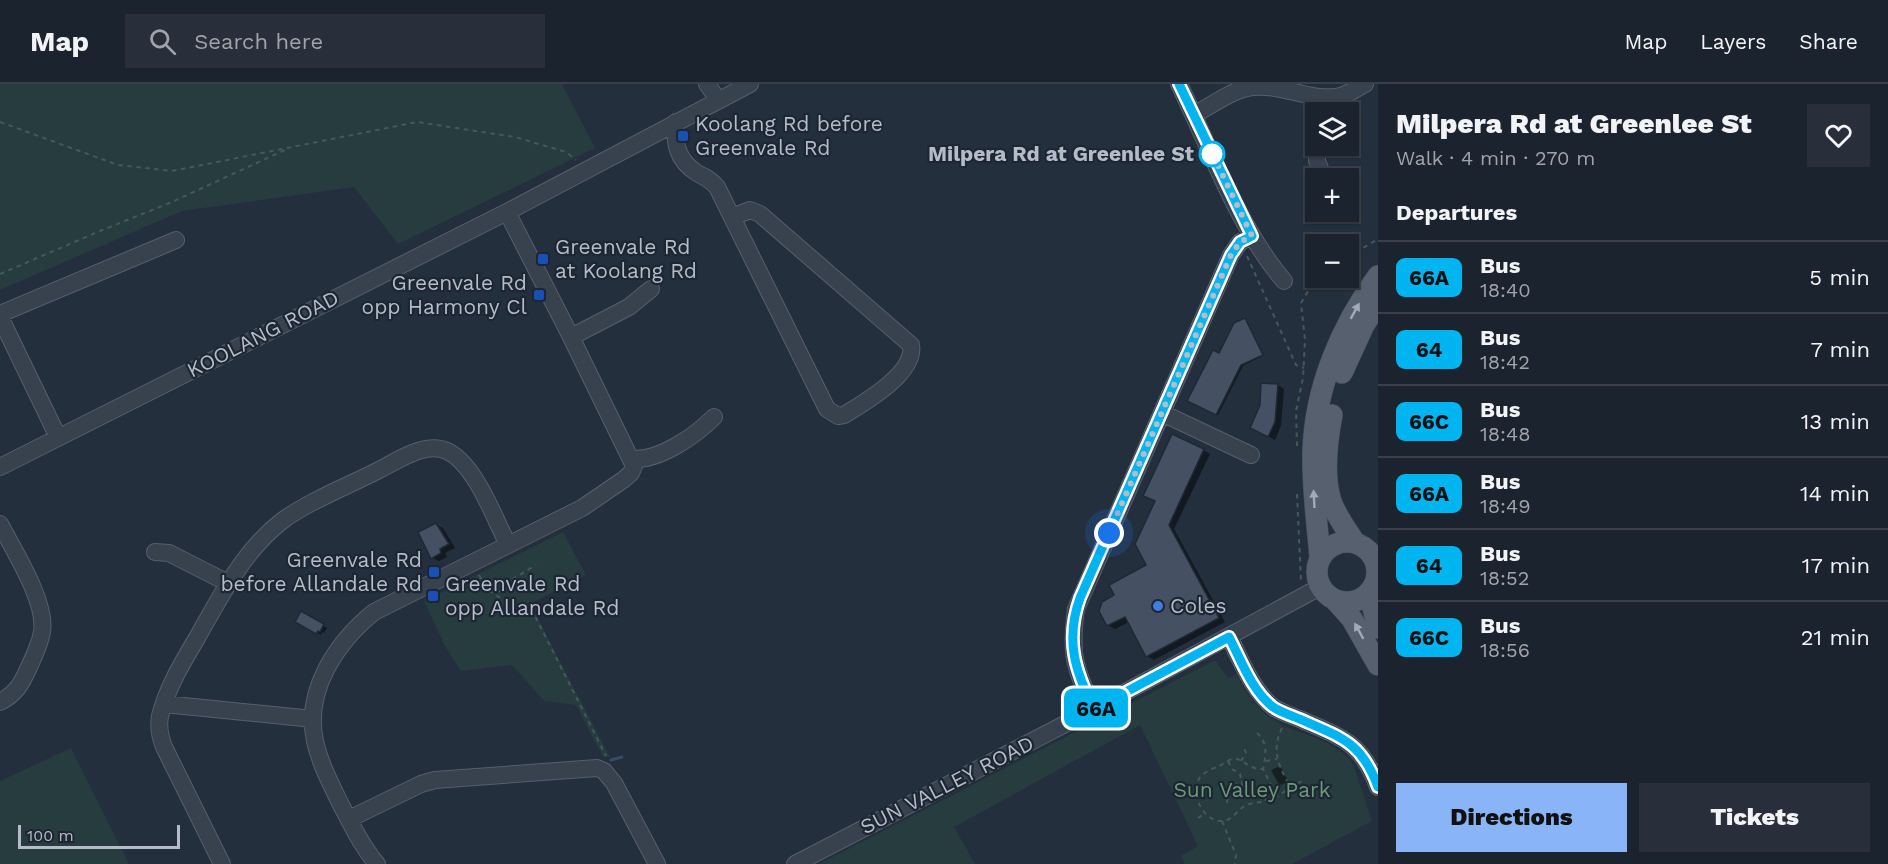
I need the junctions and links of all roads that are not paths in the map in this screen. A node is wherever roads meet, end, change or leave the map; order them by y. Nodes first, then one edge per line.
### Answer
1 (707, 84) edge
2 (750, 84) edge
3 (1179, 84) edge
4 (1365, 84) edge
5 (1279, 86) edge
6 (718, 100) junction
7 (1318, 102) edge
8 (1327, 102) edge
9 (1194, 115) junction
10 (676, 122) junction
11 (507, 212) junction
12 (732, 217) junction
13 (1252, 236) junction
14 (176, 240) dead end
15 (1378, 276) edge
16 (1284, 281) dead end
17 (651, 289) dead end
18 (1378, 303) edge
19 (0, 316) edge
20 (571, 337) junction
21 (1162, 413) junction
22 (714, 417) dead end
23 (58, 437) junction
24 (1251, 456) dead end
25 (632, 459) junction
26 (0, 467) edge
27 (0, 524) edge
28 (1355, 543) junction
29 (508, 544) junction
30 (155, 552) dead end
31 (1320, 557) junction
32 (228, 583) junction
33 (1369, 592) junction
34 (1328, 594) junction
35 (1378, 628) edge
36 (1229, 637) junction
37 (1378, 665) edge
38 (0, 702) edge
39 (164, 704) junction
40 (1094, 709) junction
41 (313, 719) junction
42 (1378, 787) edge
43 (349, 819) junction
44 (222, 864) edge
45 (377, 864) edge
46 (657, 864) edge
47 (795, 864) edge

1 - 6 street
2 - 6 street, KOOLANG ROAD
3 - 9 street
4 - 8 street
5 - 7 street
5 - 9 street
6 - 10 street, KOOLANG ROAD
9 - 13 street
10 - 11 street, KOOLANG ROAD
10 - 12 street
11 - 20 street
11 - 23 street, KOOLANG ROAD
12 - 12 street
13 - 16 street
13 - 21 street
14 - 19 street
31 -> 15 main road
17 - 20 street
18 - 28 main road
19 - 23 street
20 - 25 street
21 - 24 street
21 - 40 street
22 - 25 street
23 - 26 street, KOOLANG ROAD
25 - 29 street
27 - 38 street
28 - 31 main road
28 - 33 main road
29 - 32 street
29 - 41 street
30 - 32 street
31 - 34 main road
32 - 39 street
33 - 34 main road
33 - 35 main road
34 - 36 street, SUN VALLEY ROAD
37 -> 34 main road
36 - 40 street, SUN VALLEY ROAD
36 - 42 street
39 - 41 street
39 - 44 street
40 - 47 street, SUN VALLEY ROAD
41 - 43 street
43 - 45 street
43 - 46 street

